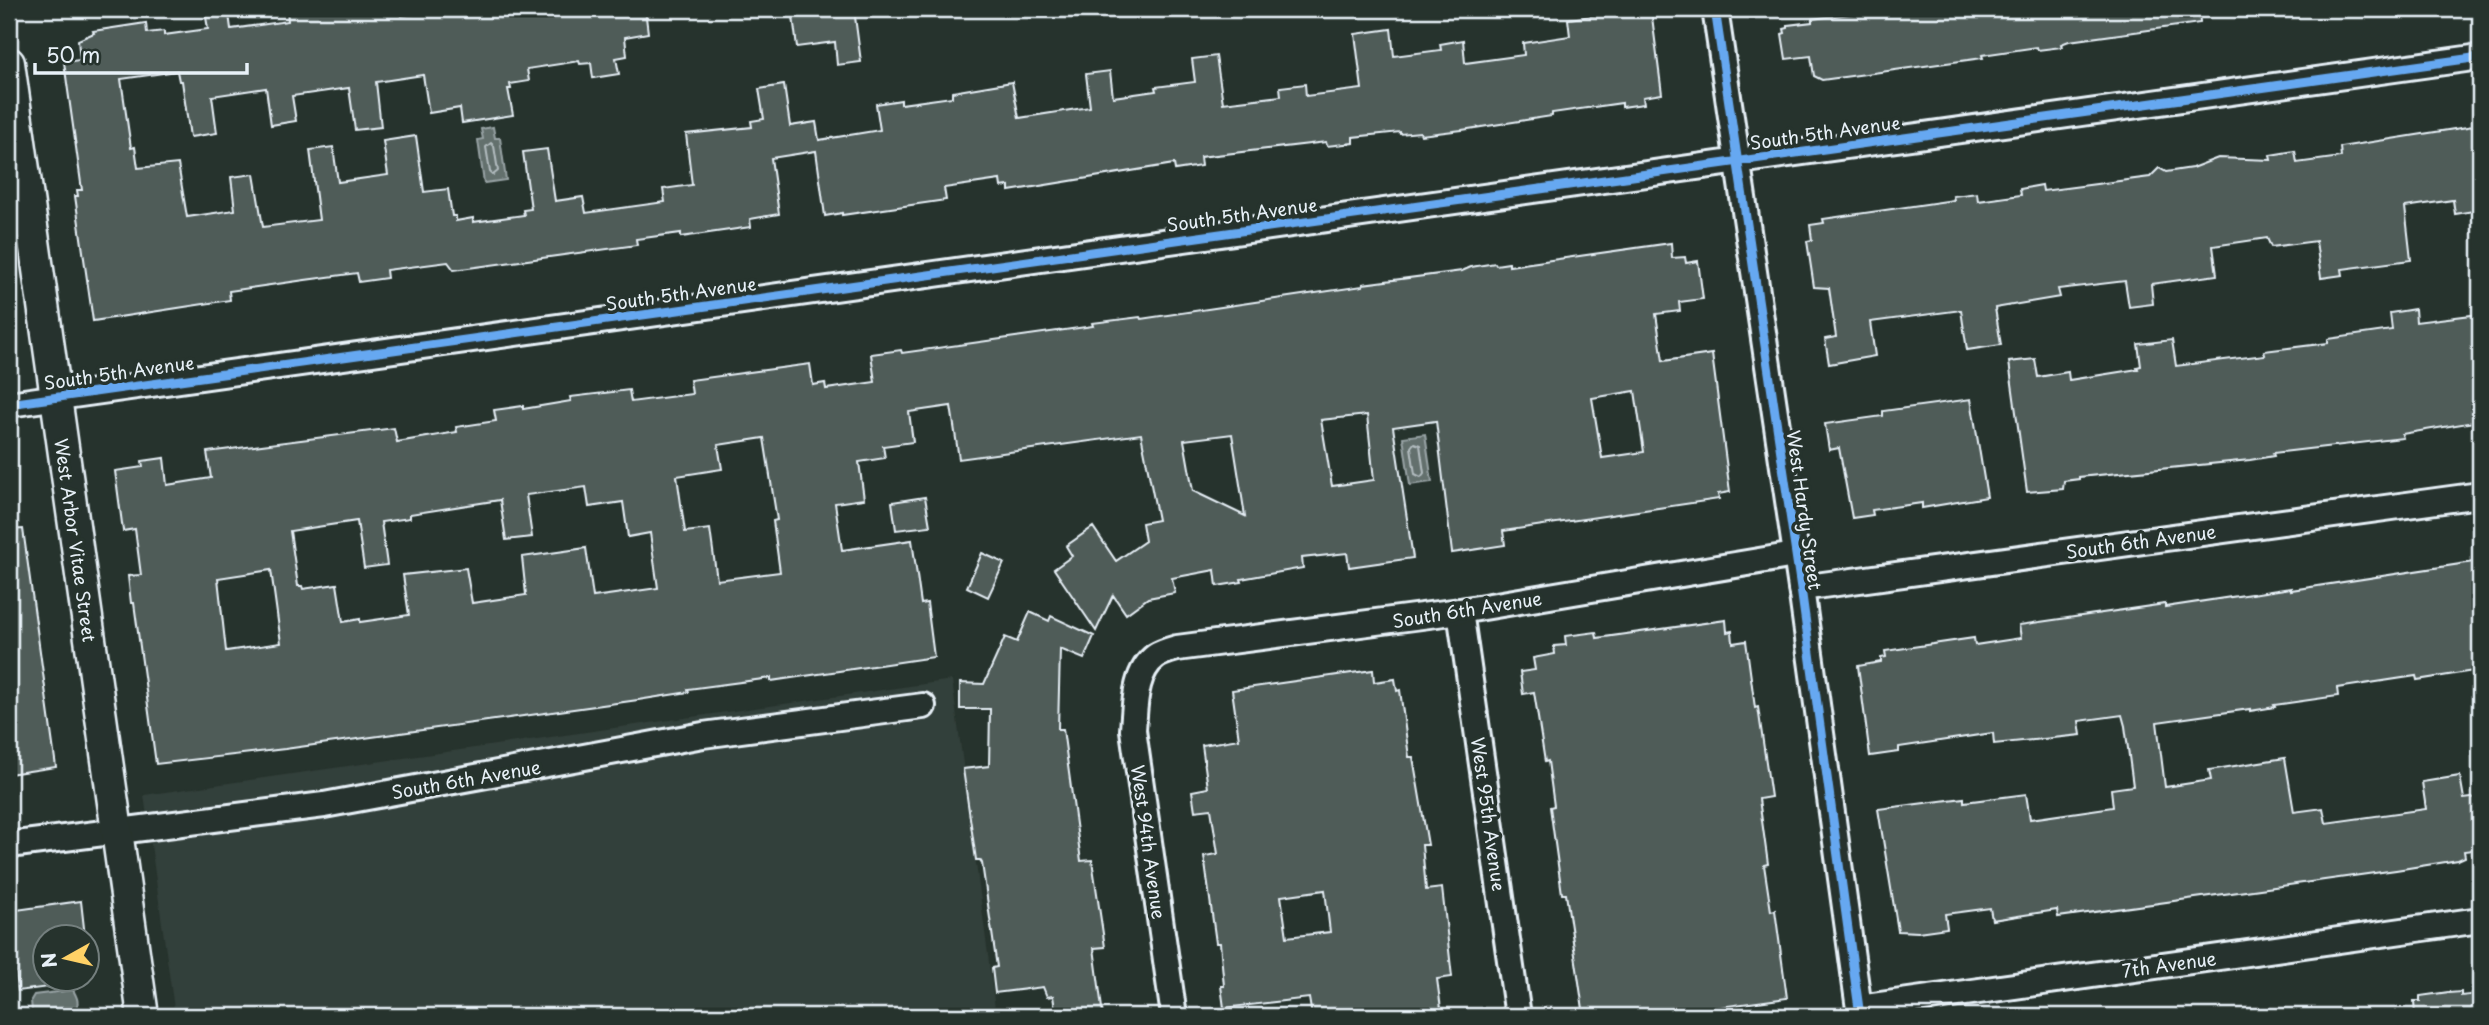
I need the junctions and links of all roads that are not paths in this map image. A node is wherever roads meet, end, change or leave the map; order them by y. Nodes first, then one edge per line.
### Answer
1 (1715, 9) edge
2 (2480, 57) edge
3 (9, 64) edge
4 (1738, 160) junction
5 (56, 397) junction
6 (9, 404) edge
7 (2480, 495) edge
8 (1796, 555) junction
9 (1801, 588) junction
10 (1460, 611) junction
11 (1144, 668) joint
12 (923, 706) dead end
13 (117, 830) junction
14 (9, 845) edge
15 (2480, 920) edge
16 (1859, 1012) edge
17 (143, 1016) edge
18 (1174, 1016) edge
19 (1518, 1016) edge

1 - 4 street, West Hardy Street
2 - 4 street, South 5th Avenue
3 - 5 street, West Arbor Vitae Street
4 - 5 street, South 5th Avenue
4 - 8 street, West Hardy Street
5 - 6 street, South 5th Avenue
5 - 13 street, West Arbor Vitae Street
7 - 9 street, South 6th Avenue
8 - 9 street, West Hardy Street
8 - 10 street, South 6th Avenue
9 - 16 street, West Hardy Street
10 - 11 street, South 6th Avenue
10 - 19 street, West 95th Avenue
11 - 18 street, West 94th Avenue
12 - 13 street, South 6th Avenue
13 - 14 street, South 6th Avenue
13 - 17 street, West Arbor Vitae Street
15 - 16 street, 7th Avenue

